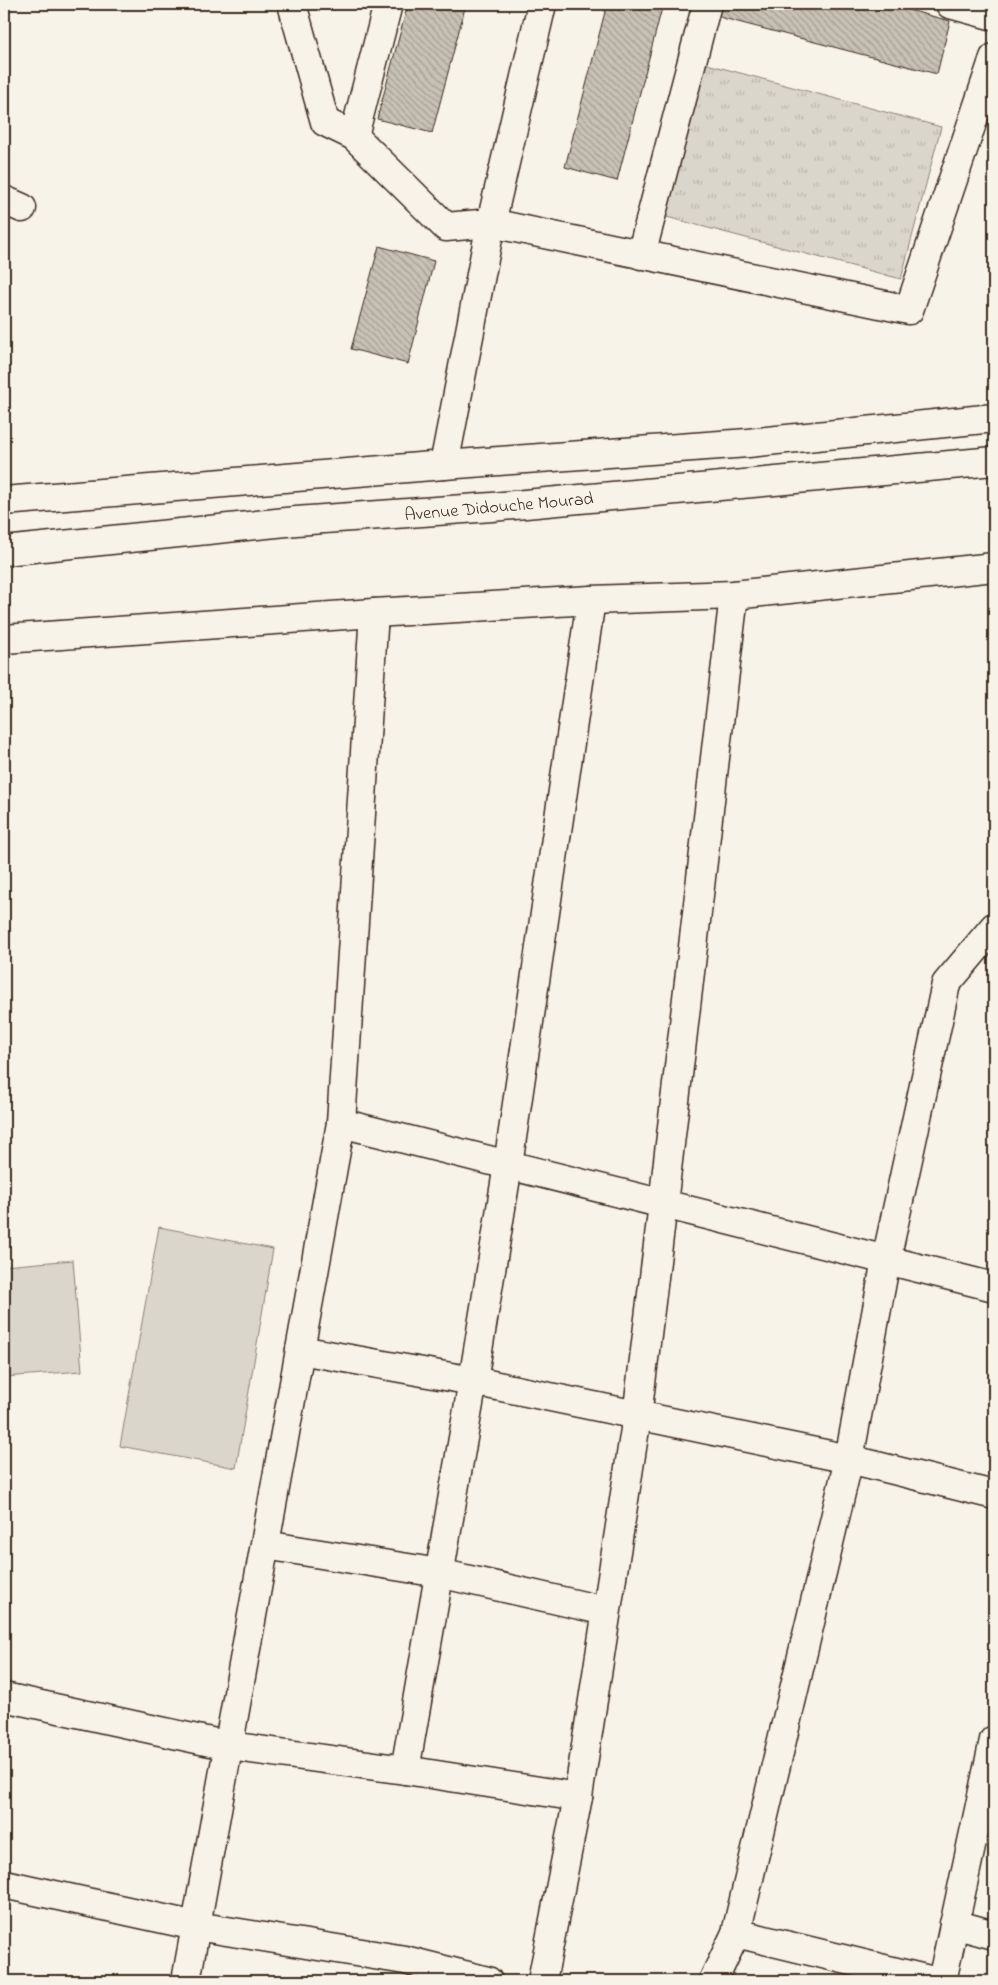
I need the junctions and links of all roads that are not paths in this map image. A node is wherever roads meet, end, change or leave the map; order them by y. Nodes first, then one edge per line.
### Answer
1 (292, 4) edge
2 (388, 4) edge
3 (542, 4) edge
4 (707, 4) edge
5 (950, 4) edge
6 (994, 16) edge
7 (994, 58) edge
8 (354, 136) junction
9 (491, 223) junction
10 (641, 255) junction
11 (994, 418) edge
12 (994, 461) edge
13 (444, 465) junction
14 (4, 501) edge
15 (4, 551) edge
16 (994, 567) edge
17 (734, 595) junction
18 (591, 600) junction
19 (374, 613) junction
20 (4, 639) edge
21 (994, 927) edge
22 (340, 1123) junction
23 (508, 1165) junction
24 (663, 1204) junction
25 (886, 1260) junction
26 (994, 1287) edge
27 (300, 1350) junction
28 (474, 1381) junction
29 (637, 1416) junction
30 (849, 1460) junction
31 (994, 1495) edge
32 (265, 1545) junction
33 (439, 1573) junction
34 (606, 1611) junction
35 (4, 1697) edge
36 (994, 1740) edge
37 (229, 1746) junction
38 (405, 1770) junction
39 (578, 1797) junction
40 (4, 1884) edge
41 (954, 1924) junction
42 (196, 1926) junction
43 (736, 1932) junction
44 (994, 1935) edge
45 (403, 1971) edge
46 (186, 1981) edge
47 (488, 1981) edge
48 (542, 1981) edge
49 (713, 1981) edge
50 (934, 1981) edge
51 (942, 1981) edge

1 - 8 street
2 - 8 street
3 - 9 street
4 - 10 street
5 - 6 street
7 - 10 street
8 - 9 street
9 - 10 street
9 - 13 street
11 - 13 street
12 - 15 street, Avenue Didouche Mourad
13 - 14 street
16 - 17 street
17 - 18 street
17 - 24 street
18 - 19 street
18 - 23 street
19 - 20 street
19 - 22 street
21 - 25 street
22 - 23 street
22 - 27 street
23 - 24 street
23 - 28 street
24 - 25 street
24 - 29 street
25 - 26 street
25 - 30 street
27 - 28 street
27 - 32 street
28 - 29 street
28 - 33 street
29 - 30 street
29 - 34 street
30 - 31 street
30 - 43 street
32 - 33 street
32 - 37 street
33 - 34 street
33 - 38 street
34 - 39 street
35 - 37 street
36 - 41 street
37 - 38 street
37 - 42 street
38 - 39 street
39 - 48 street
40 - 42 street
41 - 44 street
41 - 51 street
42 - 45 street
42 - 46 street
43 - 49 street
43 - 50 street
45 - 47 street

